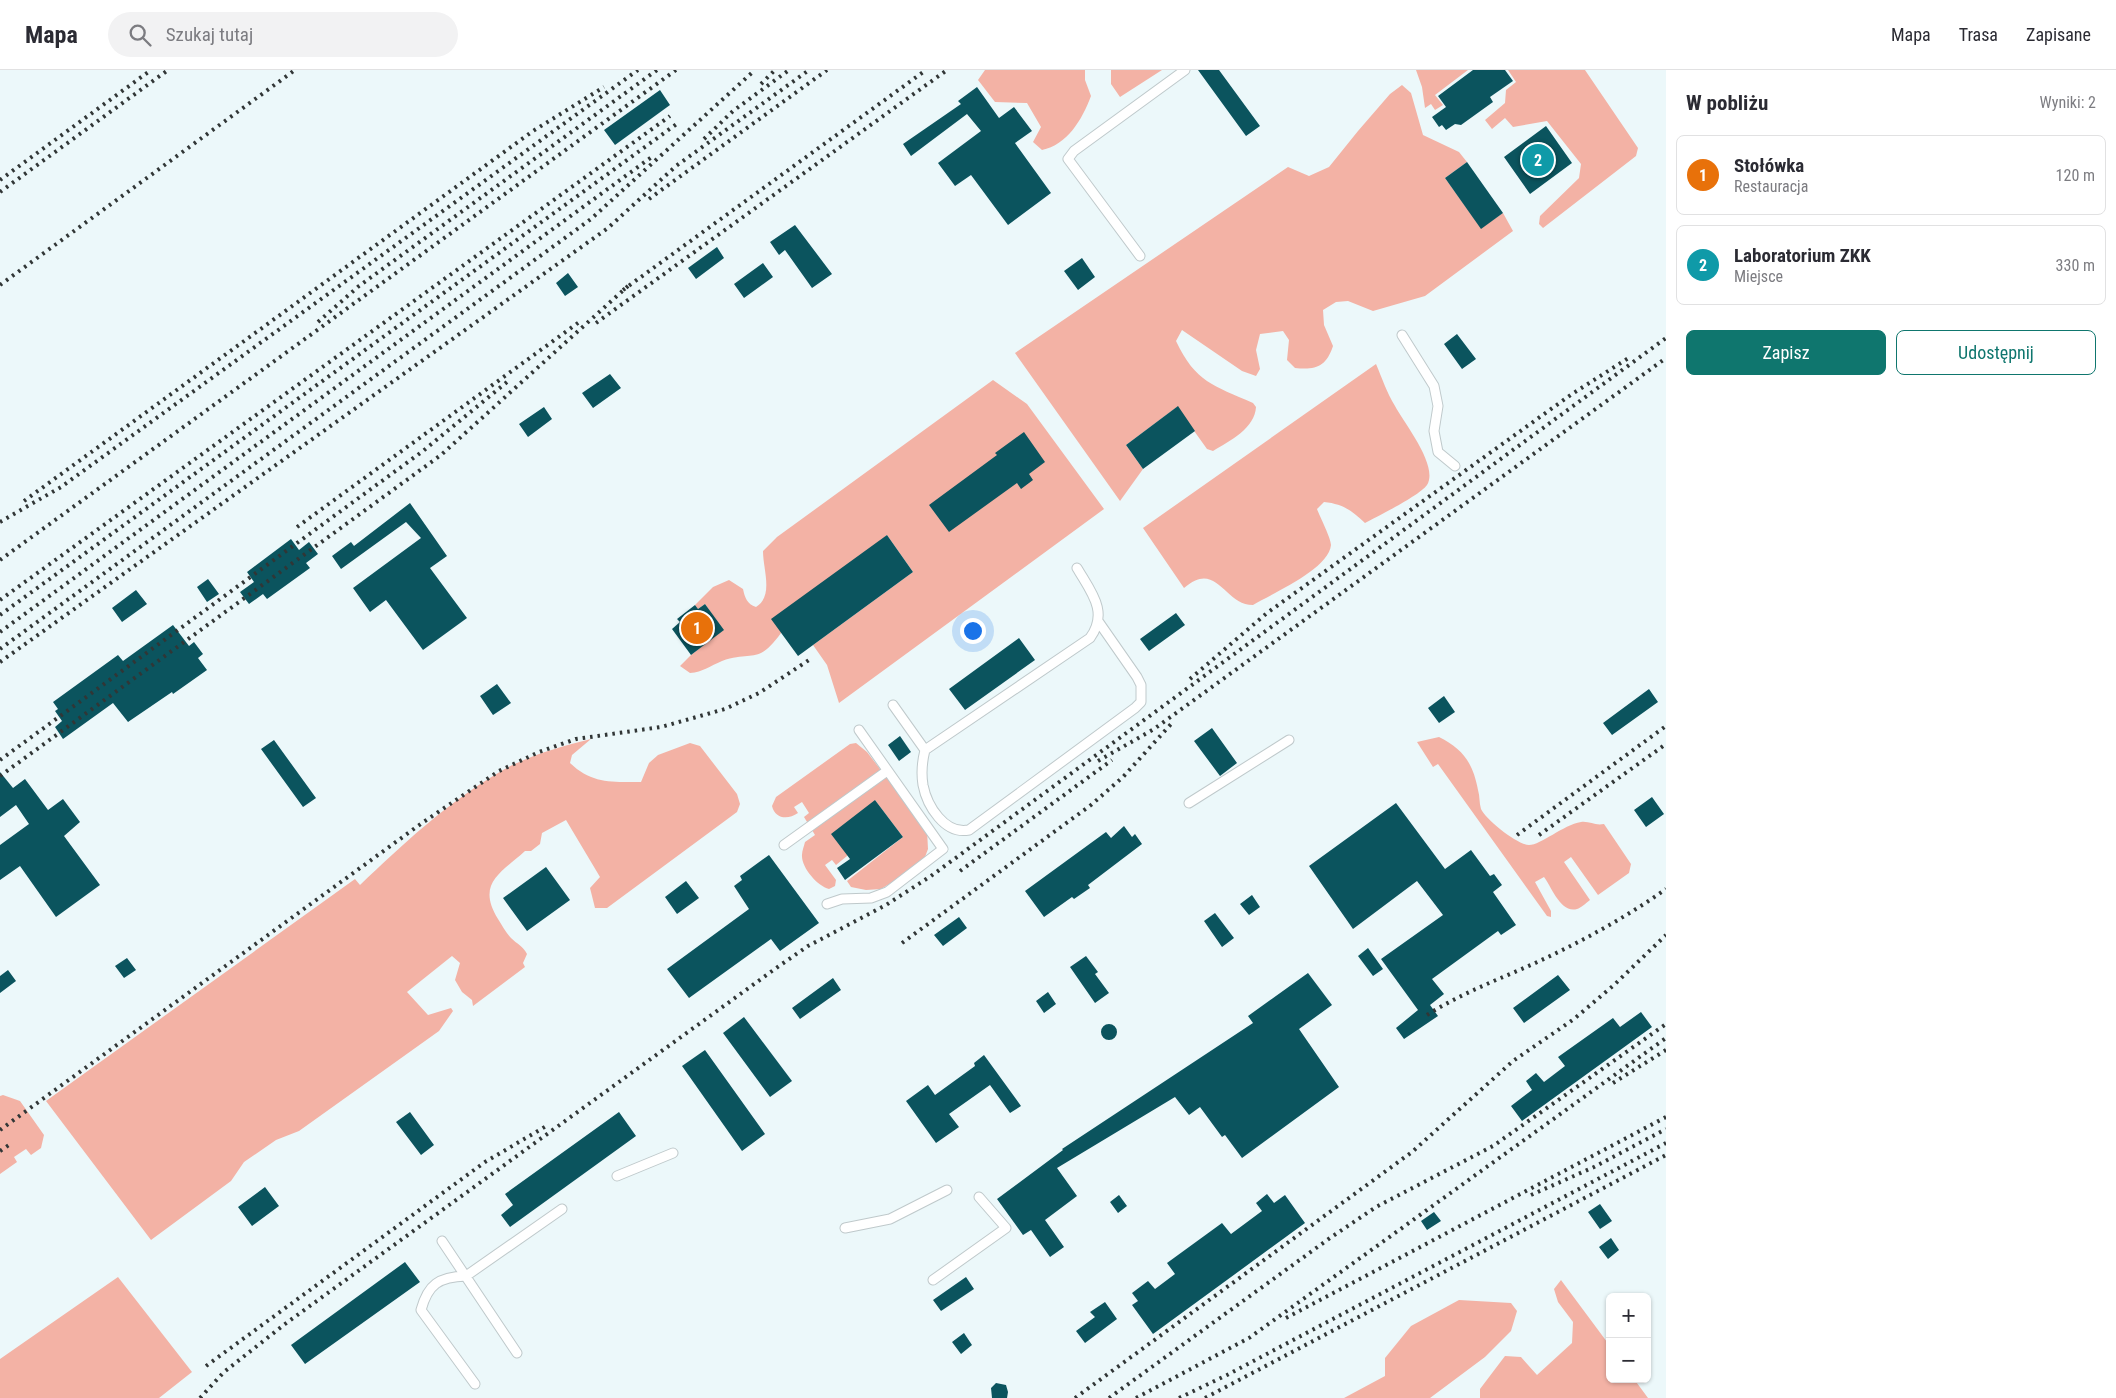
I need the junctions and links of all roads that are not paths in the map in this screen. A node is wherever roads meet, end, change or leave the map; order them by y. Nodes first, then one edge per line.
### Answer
1 (1185, 70) edge
2 (1140, 256) dead end
3 (1402, 335) dead end
4 (1454, 466) dead end
5 (1077, 568) dead end
6 (1098, 621) junction
7 (893, 705) dead end
8 (859, 730) dead end
9 (1289, 740) dead end
10 (925, 750) junction
11 (887, 771) junction
12 (1189, 803) dead end
13 (784, 846) dead end
14 (827, 904) dead end
15 (673, 1153) dead end
16 (617, 1176) dead end
17 (946, 1190) dead end
18 (979, 1197) dead end
19 (562, 1209) dead end
20 (845, 1228) dead end
21 (442, 1241) dead end
22 (466, 1276) junction
23 (933, 1280) dead end
24 (518, 1353) dead end
25 (475, 1384) dead end

1 - 2 lane
3 - 4 lane
5 - 6 lane
6 - 10 lane
6 - 10 lane
7 - 10 lane
8 - 11 lane
9 - 12 lane
11 - 13 lane
11 - 14 lane
15 - 16 lane
17 - 20 lane
18 - 23 lane
19 - 22 lane
21 - 22 lane
22 - 24 lane
22 - 25 lane

